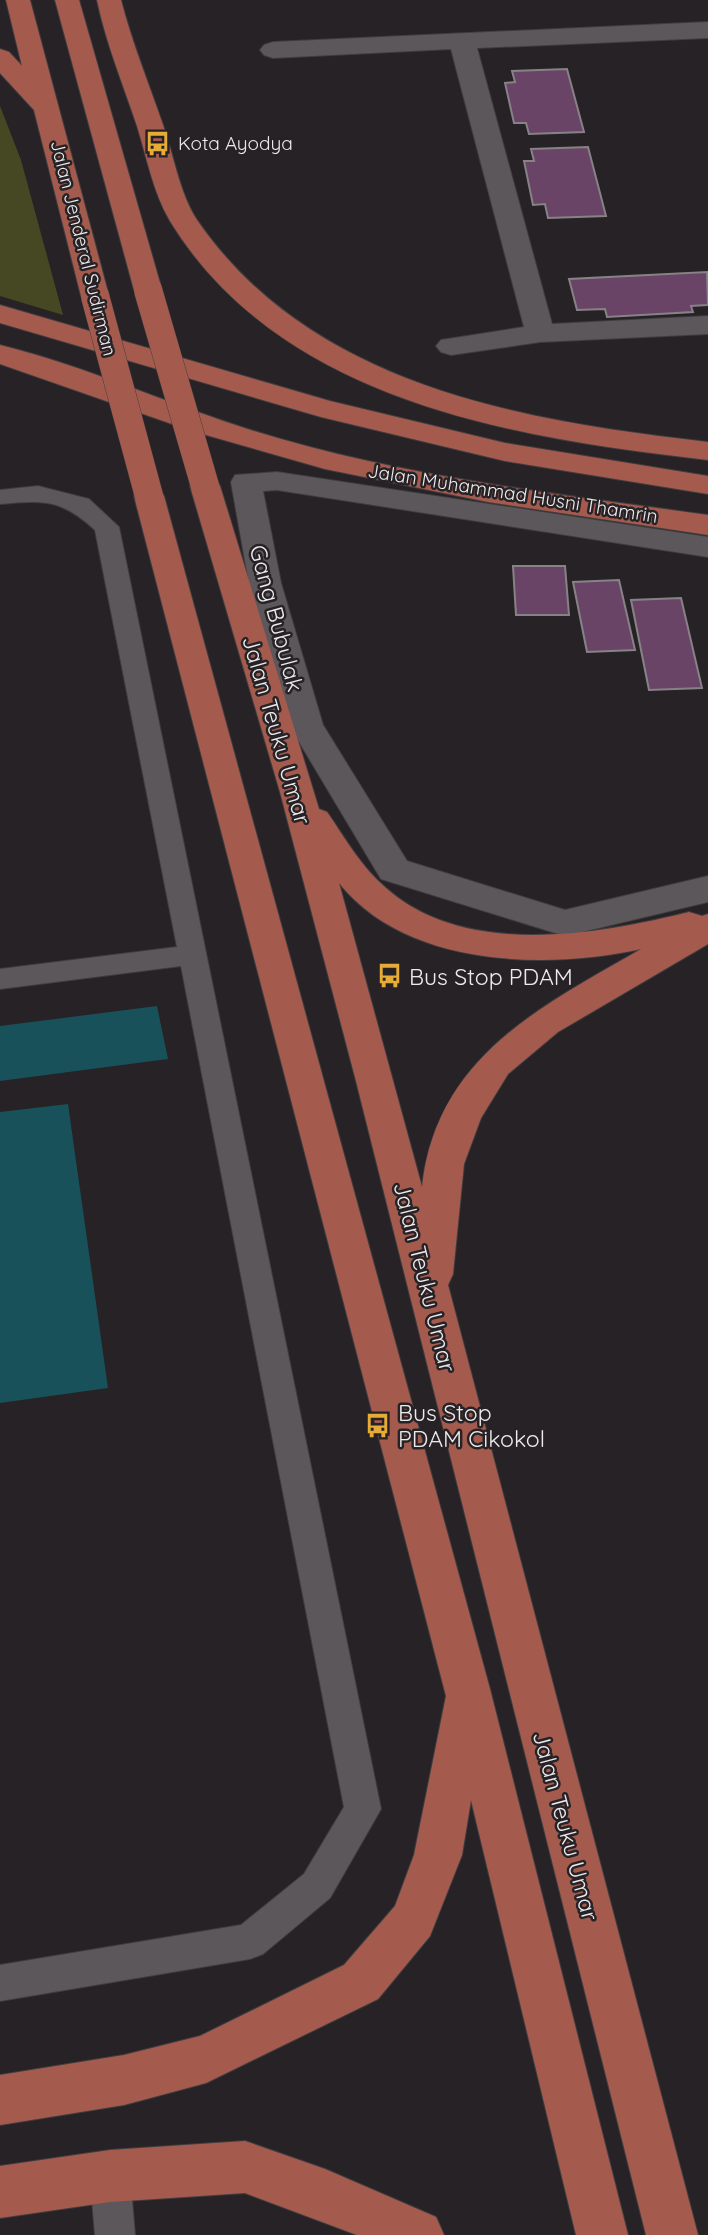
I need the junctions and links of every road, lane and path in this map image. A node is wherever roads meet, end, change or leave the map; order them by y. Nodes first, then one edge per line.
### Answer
1 (18, 0) edge
2 (67, 0) edge
3 (109, 0) edge
4 (708, 30) edge
5 (462, 41) junction
6 (273, 50) dead end
7 (0, 57) edge
8 (50, 112) junction
9 (0, 314) edge
10 (708, 325) edge
11 (540, 333) junction
12 (451, 346) dead end
13 (2, 355) edge
14 (708, 451) edge
15 (708, 485) edge
16 (0, 497) edge
17 (708, 525) edge
18 (708, 547) edge
19 (297, 792) junction
20 (708, 889) edge
21 (708, 921) edge
22 (708, 927) edge
23 (191, 955) junction
24 (0, 979) edge
25 (430, 1303) junction
26 (467, 1689) junction
27 (0, 1983) edge
28 (0, 2100) edge
29 (110, 2176) junction
30 (0, 2192) edge
31 (115, 2235) edge
32 (418, 2235) edge
33 (602, 2235) edge
34 (672, 2235) edge

1 - 8 main road, Jalan Jenderal Sudirman
2 - 19 main road, Jalan Teuku Umar, bridge
3 - 14 main road
4 - 5 street
5 - 6 street
5 - 11 street
7 - 8 main road
8 - 26 main road, Jalan Jenderal Sudirman, bridge
9 - 15 main road, Jalan Muhammad Husni Thamrin
10 - 11 street
11 - 12 street
13 - 17 main road, Jalan Muhammad Husni Thamrin
16 - 23 lane
18 - 20 street, Gang Bubulak
19 - 21 main road
19 - 25 main road, Jalan Teuku Umar
22 - 25 main road
23 - 24 lane
23 - 27 lane
25 - 34 main road, Jalan Teuku Umar
26 - 28 main road
26 - 33 main road
29 - 30 main road
29 - 31 lane
29 - 32 main road

